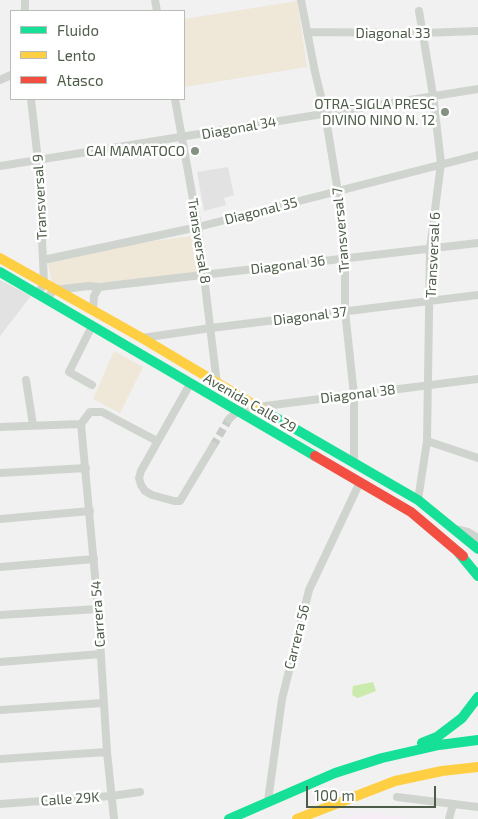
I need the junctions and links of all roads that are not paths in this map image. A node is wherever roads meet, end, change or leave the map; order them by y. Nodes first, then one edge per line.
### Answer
1 (300, 0) edge
2 (419, 11) dead end
3 (478, 31) edge
4 (307, 32) junction
5 (423, 33) junction
6 (478, 89) edge
7 (433, 96) junction
8 (31, 100) edge
9 (175, 100) edge
10 (326, 113) junction
11 (183, 137) junction
12 (478, 154) edge
13 (38, 161) junction
14 (441, 163) junction
15 (0, 166) edge
16 (338, 192) junction
17 (198, 226) junction
18 (478, 243) edge
19 (430, 249) junction
20 (0, 258) edge
21 (345, 259) junction
22 (43, 260) junction
23 (0, 272) edge
24 (205, 275) junction
25 (44, 284) junction
26 (98, 287) junction
27 (54, 290) junction
28 (478, 295) edge
29 (41, 296) junction
30 (430, 301) junction
31 (93, 310) junction
32 (345, 311) junction
33 (92, 326) junction
34 (211, 328) junction
35 (142, 338) junction
36 (478, 379) edge
37 (26, 380) dead end
38 (190, 384) junction
39 (217, 384) junction
40 (92, 385) dead end
41 (428, 385) junction
42 (354, 395) junction
43 (257, 407) junction
44 (238, 411) junction
45 (229, 419) tunnel mouth
46 (81, 424) junction
47 (33, 425) junction
48 (0, 427) edge
49 (157, 441) junction
50 (427, 441) junction
51 (213, 446) tunnel mouth
52 (478, 458) edge
53 (354, 463) junction
54 (86, 468) junction
55 (0, 473) edge
56 (360, 482) junction
57 (418, 500) junction
58 (90, 511) junction
59 (0, 519) edge
60 (454, 529) junction
61 (478, 538) edge
62 (478, 549) edge
63 (460, 553) junction
64 (94, 559) junction
65 (0, 566) edge
66 (478, 568) edge
67 (478, 576) edge
68 (98, 609) junction
69 (0, 615) edge
70 (101, 654) junction
71 (0, 662) edge
72 (478, 697) edge
73 (104, 702) junction
74 (0, 710) edge
75 (478, 740) edge
76 (107, 752) junction
77 (382, 758) junction
78 (0, 759) edge
79 (478, 768) edge
80 (140, 792) dead end
81 (111, 796) junction
82 (397, 797) dead end
83 (268, 801) junction
84 (0, 804) edge
85 (453, 804) junction
86 (478, 807) edge
87 (114, 819) edge
88 (229, 819) edge
89 (297, 819) edge
90 (449, 819) edge

1 - 4 street, Transversal 7
2 - 5 street, Transversal 6
3 - 5 street, Diagonal 33
4 - 5 street, Diagonal 33
4 - 10 street, Transversal 7
5 - 7 street, Transversal 6
6 - 7 street, Diagonal 34
7 - 10 street, Diagonal 34
7 - 14 street, Transversal 6
8 - 13 street, Transversal 9
9 - 11 street, Transversal 8
10 - 11 street, Diagonal 34
10 - 16 street, Transversal 7
11 - 13 street, Diagonal 34
11 - 17 street, Transversal 8
12 - 14 street, Diagonal 35
13 - 15 street, Diagonal 34
13 - 22 street, Transversal 9
14 - 16 street, Diagonal 35
14 - 19 street, Transversal 6
16 - 17 street, Diagonal 35
16 - 21 street, Transversal 7
17 - 22 street, Diagonal 35
17 - 24 street, Transversal 8
18 - 19 street, Diagonal 36
19 - 21 street, Diagonal 36
19 - 30 street, Transversal 6
20 - 25 main road, Avenida Calle 29
21 - 24 street, Diagonal 36
21 - 32 street, Transversal 7
22 - 25 street, Transversal 9
23 - 29 main road, Avenida Calle 29
24 - 26 street, Diagonal 36
24 - 34 street, Transversal 8
25 - 27 main road, Avenida Calle 29
25 - 29 street
26 - 27 street, Diagonal 36
26 - 31 street
27 - 29 street
27 - 31 main road, Avenida Calle 29
28 - 30 street, Diagonal 37
29 - 33 main road, Avenida Calle 29
30 - 32 street, Diagonal 37
30 - 41 street, Transversal 6
31 - 35 main road, Avenida Calle 29
32 - 34 street, Diagonal 37
32 - 42 street, Transversal 7
33 - 38 main road, Avenida Calle 29
33 - 40 street
34 - 35 street, Diagonal 37
34 - 39 street, Transversal 8
35 - 39 main road, Avenida Calle 29
36 - 41 street, Diagonal 38
37 - 47 street
38 - 44 main road, Avenida Calle 29
38 - 49 street
39 - 43 main road, Avenida Calle 29
41 - 42 street, Diagonal 38
41 - 50 street, Transversal 6
42 - 43 street, Diagonal 38
42 - 53 street, Transversal 7
43 - 44 street, Diagonal 38
43 - 53 main road, Avenida Calle 29
44 - 45 street
44 - 56 main road, Avenida Calle 29
46 - 47 street
46 - 49 street
46 - 54 street, Carrera 54
47 - 48 street
49 - 51 street
50 - 52 street
50 - 57 street, Transversal 6
53 - 57 main road, Avenida Calle 29
54 - 55 street
54 - 58 street, Carrera 54
56 - 63 main road, Avenida Calle 29
56 - 83 street, Carrera 56
57 - 60 main road, Avenida Calle 29
58 - 59 street
58 - 64 street, Carrera 54
60 - 61 street
60 - 62 main road, Avenida Calle 29
63 - 66 main road, Avenida Calle 29
63 - 67 main road
64 - 65 street
64 - 68 street, Carrera 54
68 - 69 street
68 - 70 street, Carrera 54
70 - 71 street
70 - 73 street, Carrera 54
72 - 77 main road
73 - 74 street
73 - 76 street, Carrera 54
75 - 77 main road
76 - 78 street
76 - 81 street, Carrera 54
77 - 83 main road
79 - 89 main road
80 - 81 street, Calle 29K
81 - 84 street, Calle 29K
81 - 87 street, Carrera 54
82 - 85 street
83 - 88 main road
85 - 86 street
85 - 90 street

